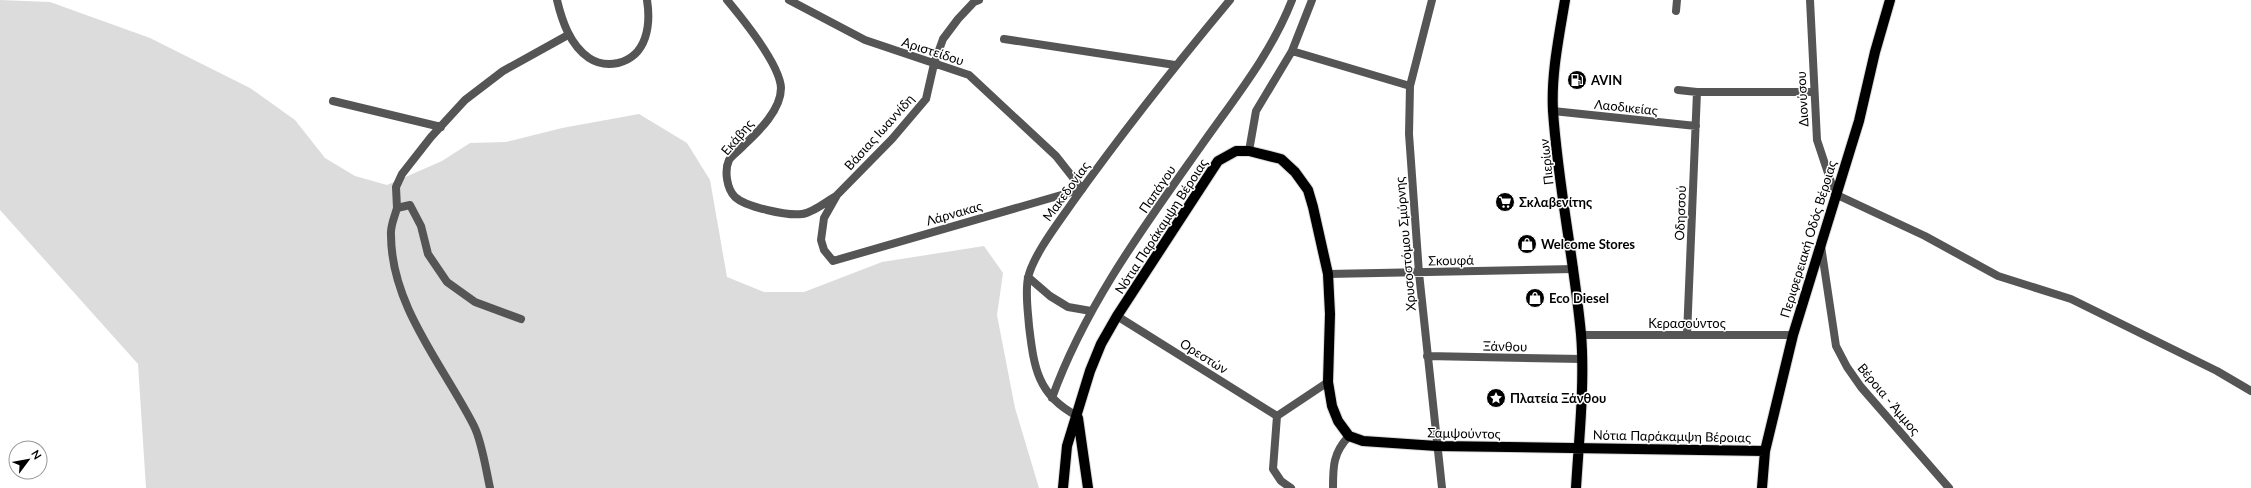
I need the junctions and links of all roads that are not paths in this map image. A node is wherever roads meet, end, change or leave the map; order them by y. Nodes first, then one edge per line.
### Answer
1 (557, 0) edge
2 (647, 0) edge
3 (727, 0) edge
4 (789, 0) edge
5 (979, 0) edge
6 (1230, 0) edge
7 (1292, 0) edge
8 (1312, 0) edge
9 (1432, 0) edge
10 (1565, 0) edge
11 (1677, 0) edge
12 (1810, 0) edge
13 (1890, 0) edge
14 (1676, 11) dead end
15 (568, 34) junction
16 (1004, 40) dead end
17 (1292, 51) junction
18 (934, 64) junction
19 (1175, 65) junction
20 (1410, 86) junction
21 (1678, 90) dead end
22 (1697, 92) junction
23 (1814, 92) junction
24 (333, 101) dead end
25 (1553, 111) junction
26 (1696, 126) junction
27 (441, 127) junction
28 (1249, 151) junction
29 (1082, 189) junction
30 (1835, 194) junction
31 (837, 195) junction
32 (397, 208) junction
33 (1821, 244) junction
34 (833, 260) joint
35 (1574, 269) junction
36 (1419, 273) junction
37 (1328, 274) junction
38 (1028, 277) junction
39 (1091, 311) junction
40 (1117, 316) junction
41 (521, 319) dead end
42 (1581, 335) junction
43 (1687, 335) junction
44 (1793, 335) junction
45 (1427, 356) junction
46 (1582, 359) junction
47 (1328, 382) junction
48 (2251, 391) edge
49 (1052, 398) junction
50 (1078, 416) junction
51 (1278, 416) junction
52 (1349, 436) junction
53 (1437, 446) junction
54 (1579, 448) junction
55 (1765, 451) junction
56 (1761, 487) edge
57 (490, 488) edge
58 (1063, 488) edge
59 (1088, 488) edge
60 (1291, 488) edge
61 (1333, 488) edge
62 (1442, 488) edge
63 (1576, 488) edge
64 (1949, 488) edge

1 - 15 street
2 - 15 street
3 - 31 street, Εκάβης
4 - 18 street, Αριστείδου
5 - 18 street, Βάσιας Ιωαννίδη
6 - 19 street, Μακεδονίας
7 - 39 street, Παπάγου
8 - 17 street
9 - 20 street, Χρυσοστόμου Σμύρνης
10 - 25 main road, Πιερίων
11 - 14 street
12 - 23 street, Διονύσου
13 - 30 main road, Περιφερειακή Οδός Βέροιας
15 - 27 street
16 - 19 street
17 - 20 street
17 - 28 street
18 - 29 street, Αριστείδου
18 - 31 street, Βάσιας Ιωαννίδη
19 - 29 street, Μακεδονίας
20 - 36 street, Χρυσοστόμου Σμύρνης
21 - 22 street
22 - 23 street
22 - 26 street, Οδησσού
23 - 30 street, Διονύσου
24 - 27 street
25 - 26 street, Λαοδικείας
25 - 35 main road, Πιερίων
26 - 43 street, Οδησσού
27 - 32 street
28 - 37 main road, Νότια Παράκαμψη Βέροιας
28 - 40 main road, Νότια Παράκαμψη Βέροιας
29 - 34 street, Λάρνακας
29 - 38 street, Μακεδονίας
30 - 33 main road, Περιφερειακή Οδός Βέροιας
30 - 48 street
31 - 34 street, Βάσιας Ιωαννίδη
32 - 41 street
32 - 57 street
33 - 44 main road, Περιφερειακή Οδός Βέροιας
33 - 64 street, Βέροια - Άμμος
35 - 36 street, Σκουφά
35 - 42 main road, Πιερίων
36 - 37 street, Σκουφά
36 - 45 street, Χρυσοστόμου Σμύρνης
37 - 47 main road, Νότια Παράκαμψη Βέροιας
38 - 39 street
38 - 49 street, Μακεδονίας
39 - 49 street, Παπάγου
40 - 50 main road, Νότια Παράκαμψη Βέροιας
40 - 51 street, Ορεστών
42 - 43 street, Κερασούντος
42 - 46 main road, Πιερίων
43 - 44 street, Κερασούντος
44 - 55 main road, Περιφερειακή Οδός Βέροιας
45 - 46 street, Ξάνθου
45 - 53 street, Χρυσοστόμου Σμύρνης
46 - 54 main road, Πιερίων
47 - 51 street
47 - 52 main road, Νότια Παράκαμψη Βέροιας
49 - 50 street, Μακεδονίας
50 - 58 main road, Νότια Παράκαμψη Βέροιας
50 - 59 main road, Νότια Παράκαμψη Βέροιας
51 - 60 street
52 - 53 main road, Σαμψούντος
52 - 61 street
53 - 54 main road, Σαμψούντος
53 - 62 street, Χρυσοστόμου Σμύρνης
54 - 55 main road, Νότια Παράκαμψη Βέροιας
54 - 63 main road, Πιερίων
55 - 56 main road, Περιφερειακή Οδός Βέροιας

